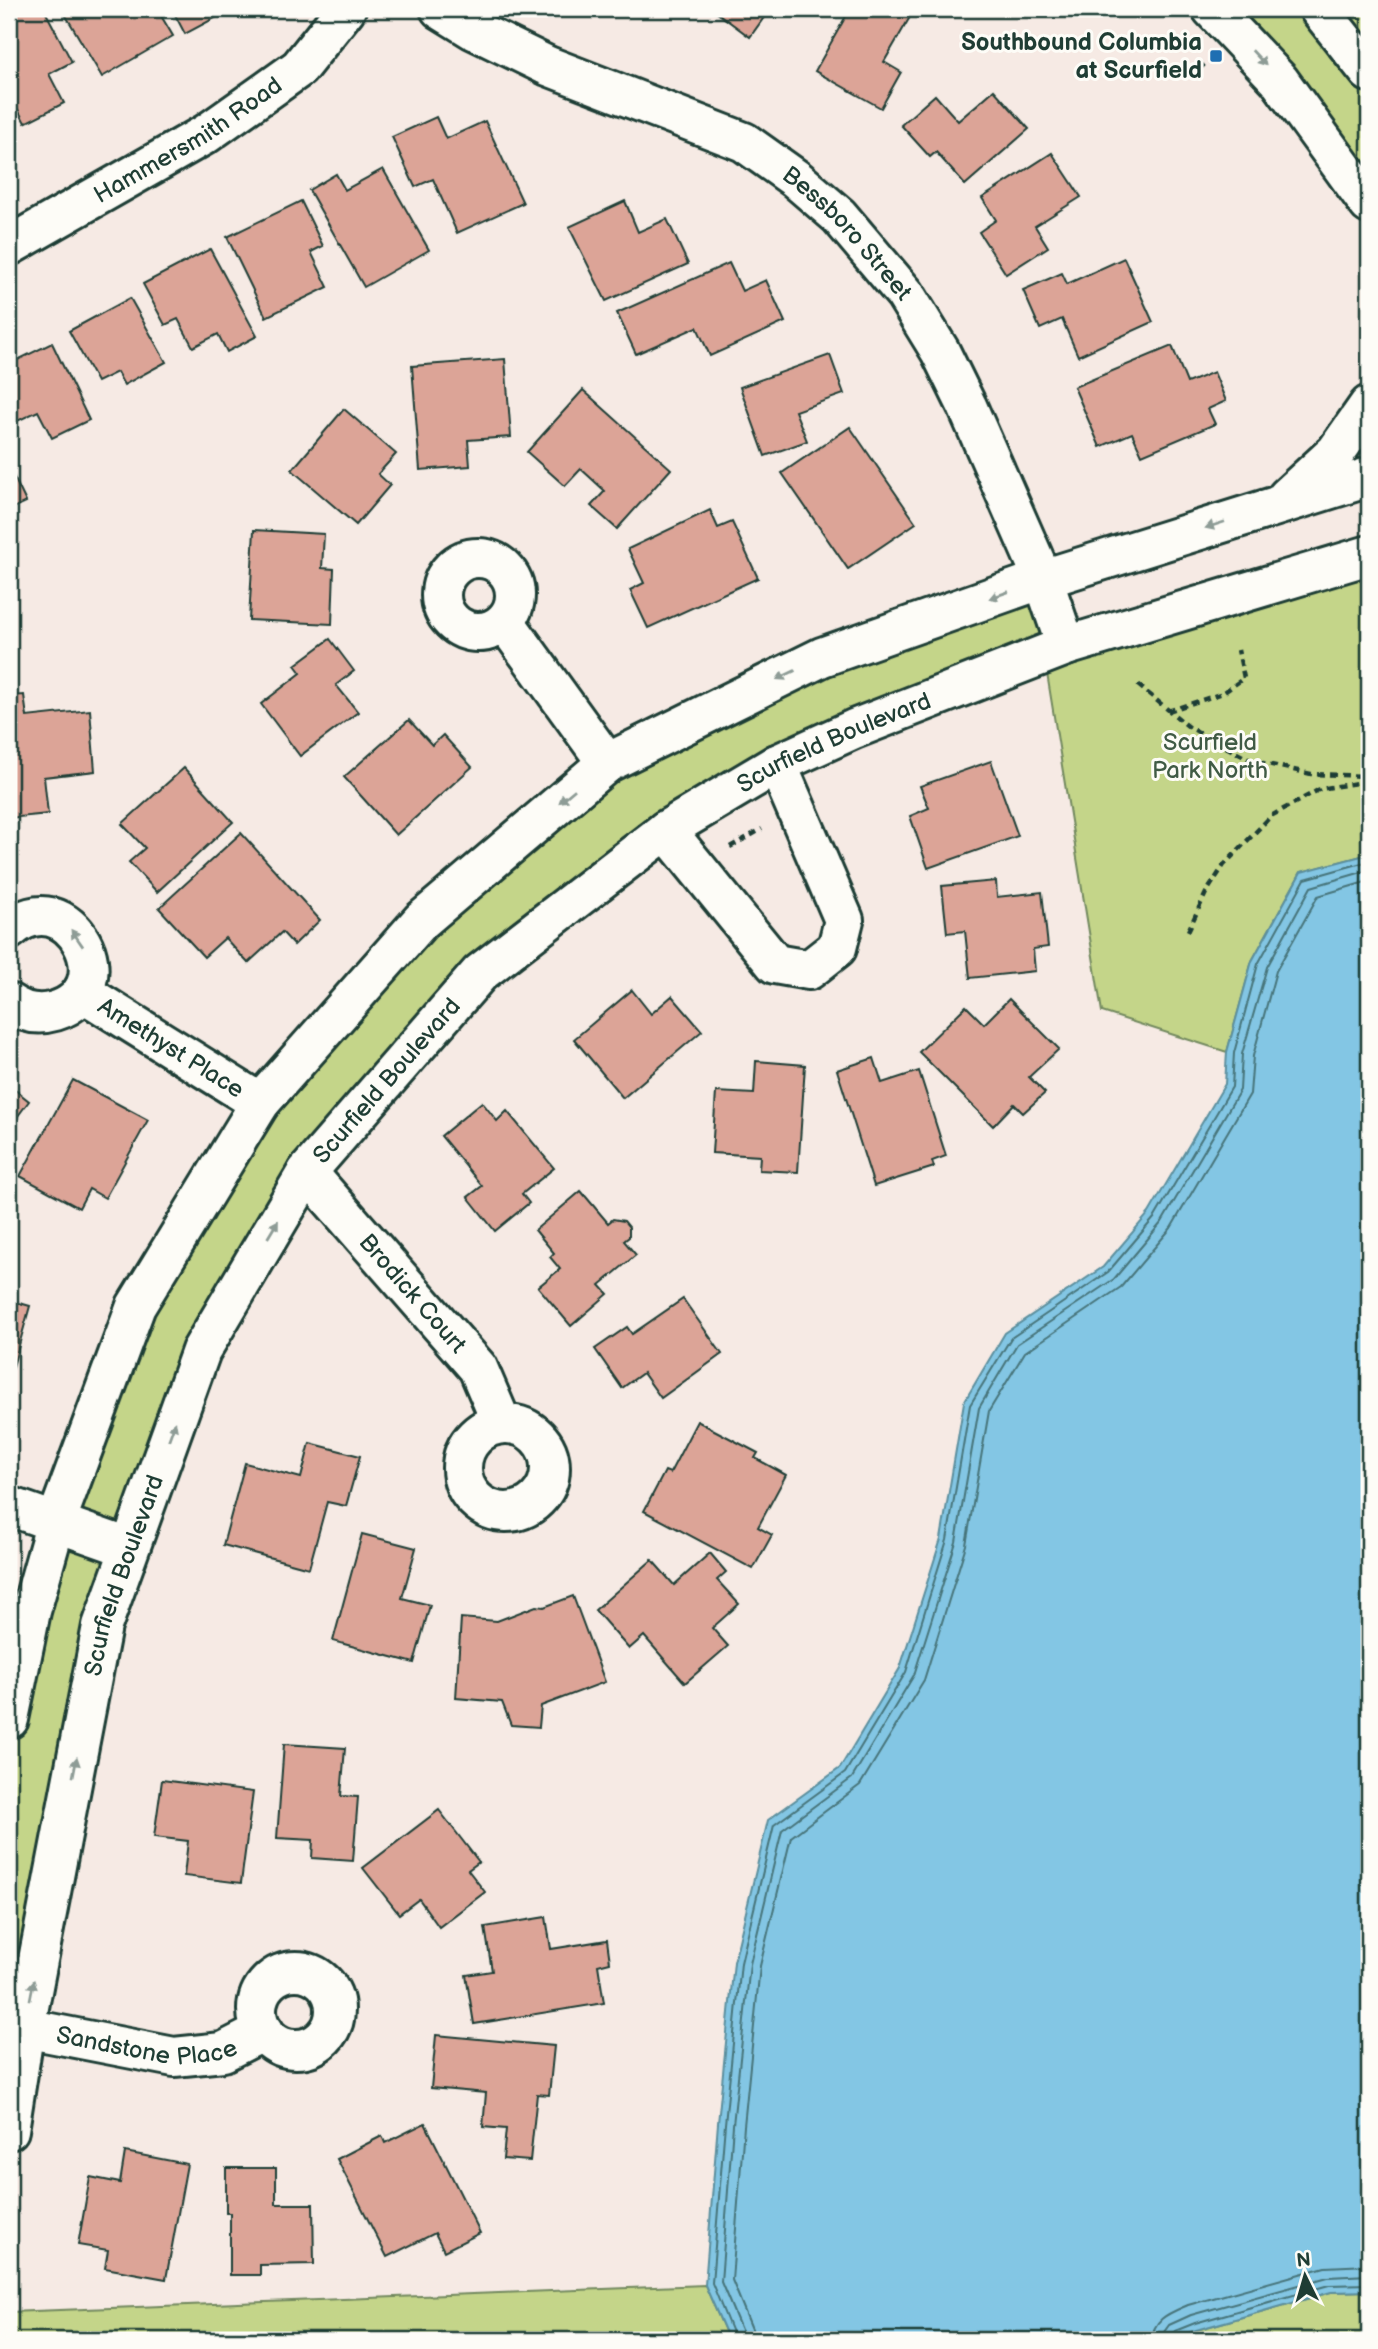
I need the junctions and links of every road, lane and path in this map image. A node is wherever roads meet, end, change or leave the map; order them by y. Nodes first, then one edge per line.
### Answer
1 (346, 9) edge
2 (440, 9) edge
3 (1212, 9) edge
4 (1319, 9) edge
5 (1369, 72) edge
6 (1369, 204) edge
7 (9, 246) edge
8 (1369, 405) edge
9 (1369, 477) edge
10 (1280, 504) junction
11 (1369, 555) edge
12 (1043, 579) junction
13 (505, 622) dead end
14 (1066, 646) junction
15 (1238, 650) dead end
16 (1138, 685) dead end
17 (1167, 711) junction
18 (607, 763) junction
19 (777, 764) junction
20 (1369, 776) edge
21 (1369, 781) edge
22 (769, 825) dead end
23 (666, 830) junction
24 (720, 853) dead end
25 (9, 930) edge
26 (1188, 931) dead end
27 (82, 992) junction
28 (9, 1003) edge
29 (260, 1103) junction
30 (307, 1172) junction
31 (502, 1424) dead end
32 (9, 1506) edge
33 (56, 1522) junction
34 (129, 1548) junction
35 (9, 1719) edge
36 (17, 2027) edge
37 (264, 2031) dead end
38 (9, 2130) edge

1 - 7 street, Hammersmith Road
2 - 12 street, Bessboro Street
3 -> 6 street
4 - 5 street
8 - 10 street
9 - 10 street
10 -> 12 street
11 - 14 street, Scurfield Boulevard
12 - 14 street, Bessboro Street
12 -> 18 street
13 - 18 street
14 - 19 street, Scurfield Boulevard
15 - 17 path
16 - 17 path
17 - 20 path
18 -> 29 street
19 - 23 street, Scurfield Boulevard
19 - 23 street
21 - 26 path
22 - 24 path
23 - 30 street, Scurfield Boulevard
27 -> 25 street, Amethyst Place
27 - 28 street, Amethyst Place
27 - 29 street, Amethyst Place
29 - 33 street
30 - 31 street, Brodick Court
34 -> 30 street, Scurfield Boulevard
32 - 33 street
33 - 34 street
33 - 35 street
36 -> 34 street, Scurfield Boulevard
36 - 37 street, Sandstone Place
36 - 38 street, Scurfield Boulevard

